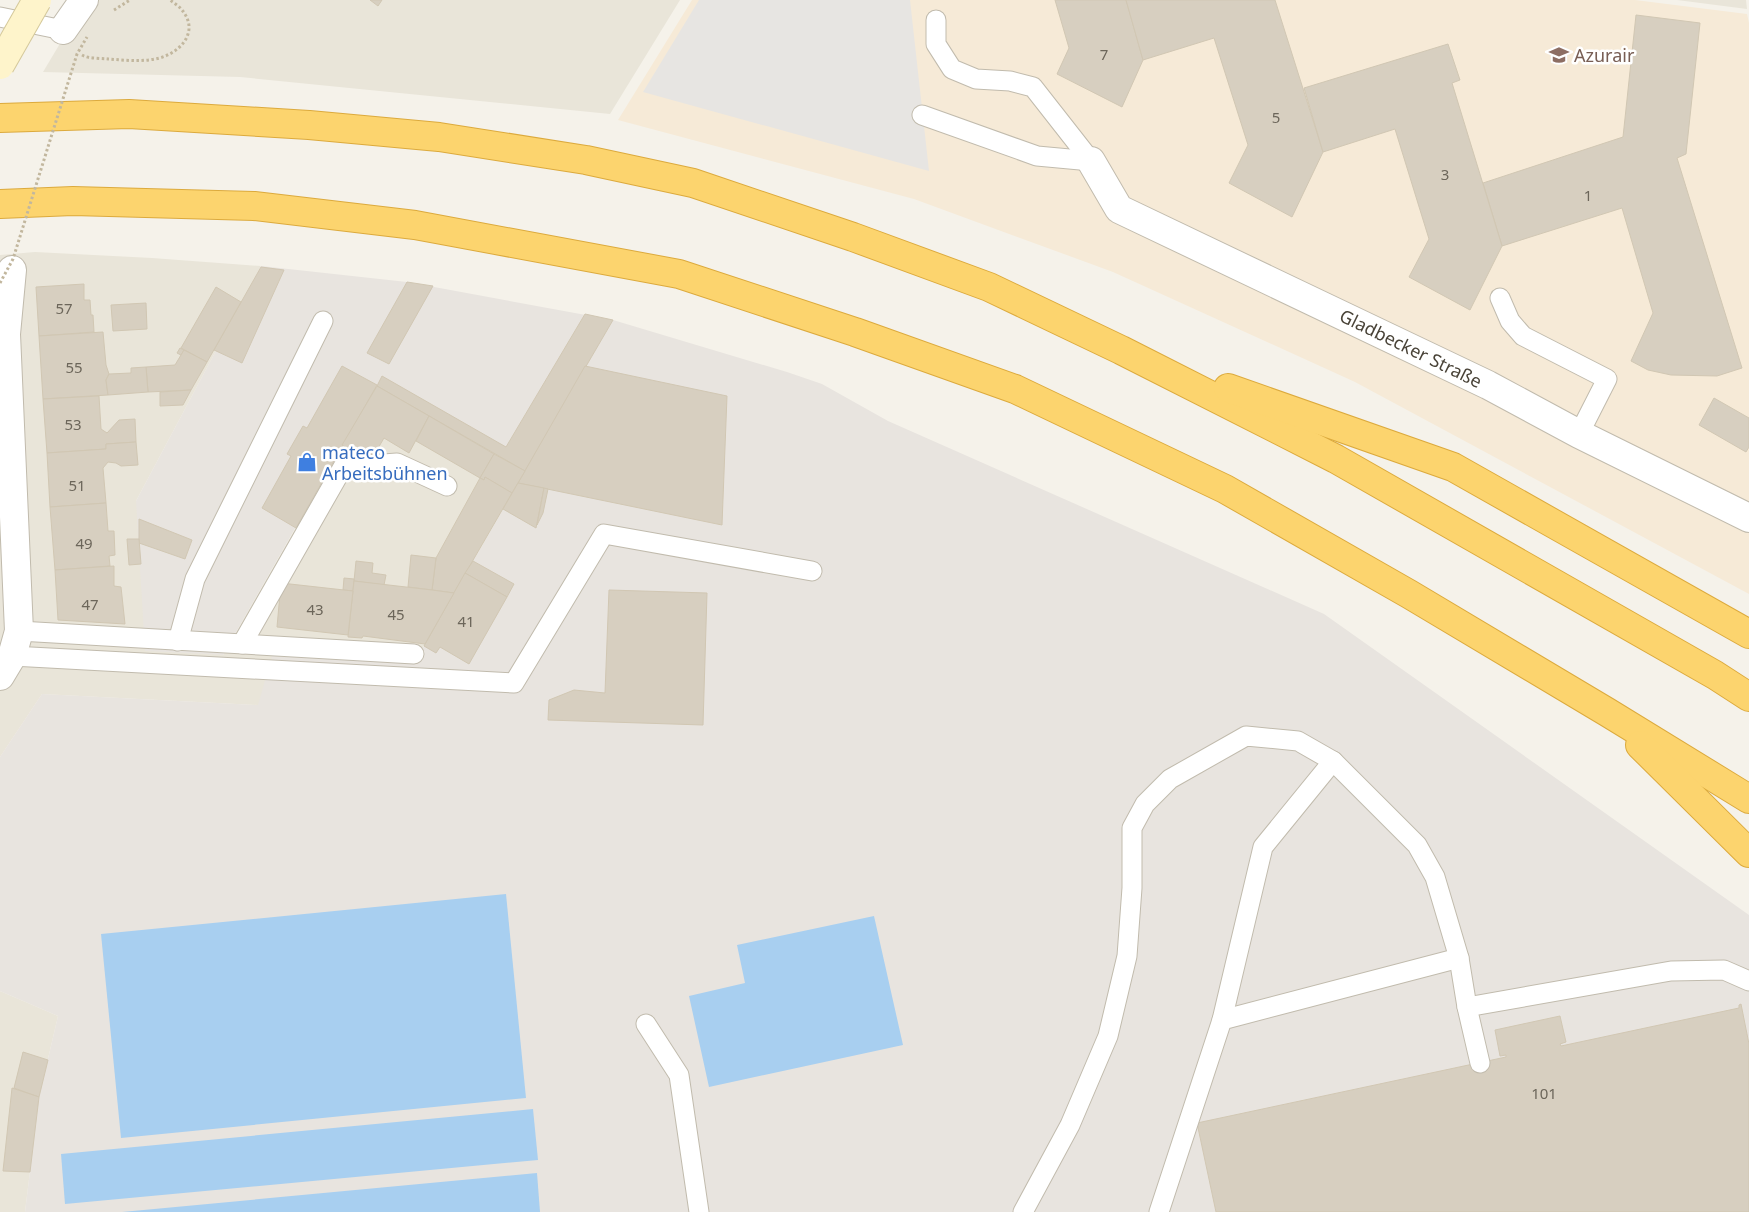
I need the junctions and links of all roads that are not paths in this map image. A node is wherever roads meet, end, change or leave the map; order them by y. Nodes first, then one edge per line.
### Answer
1 (37, 0) edge
2 (84, 0) edge
3 (0, 17) edge
4 (936, 20) dead end
5 (75, 34) joint
6 (0, 65) edge
7 (922, 115) dead end
8 (0, 118) edge
9 (1091, 161) junction
10 (0, 204) edge
11 (6, 276) edge
12 (1500, 298) dead end
13 (323, 321) dead end
14 (1121, 350) junction
15 (1579, 434) junction
16 (448, 486) dead end
17 (1749, 518) edge
18 (812, 571) dead end
19 (1749, 634) edge
20 (178, 641) junction
21 (242, 644) junction
22 (10, 654) edge
23 (414, 654) dead end
24 (1749, 697) edge
25 (1607, 712) junction
26 (1333, 761) junction
27 (1749, 799) edge
28 (1749, 853) edge
29 (1459, 958) junction
30 (1749, 982) edge
31 (1466, 1007) junction
32 (1222, 1020) junction
33 (646, 1024) dead end
34 (1480, 1063) dead end
35 (699, 1212) edge
36 (1023, 1212) edge
37 (1159, 1212) edge

1 - 6 main road, bridge
2 - 5 street
3 - 5 lane
4 - 9 lane
7 - 9 lane
8 - 14 highway
9 - 15 street, Gladbecker Straße
10 - 25 highway
11 - 22 street
12 - 15 lane
13 - 20 lane
14 - 19 highway
14 - 24 highway
15 - 17 street, Gladbecker Straße
16 - 21 lane
18 - 22 lane
20 - 21 lane
20 - 22 lane
21 - 23 lane
25 - 27 highway
25 - 28 highway
26 - 29 lane
26 - 32 lane
26 - 36 lane
29 - 31 lane
29 - 32 lane
30 - 31 lane
31 - 34 lane
32 - 37 lane
33 - 35 lane

